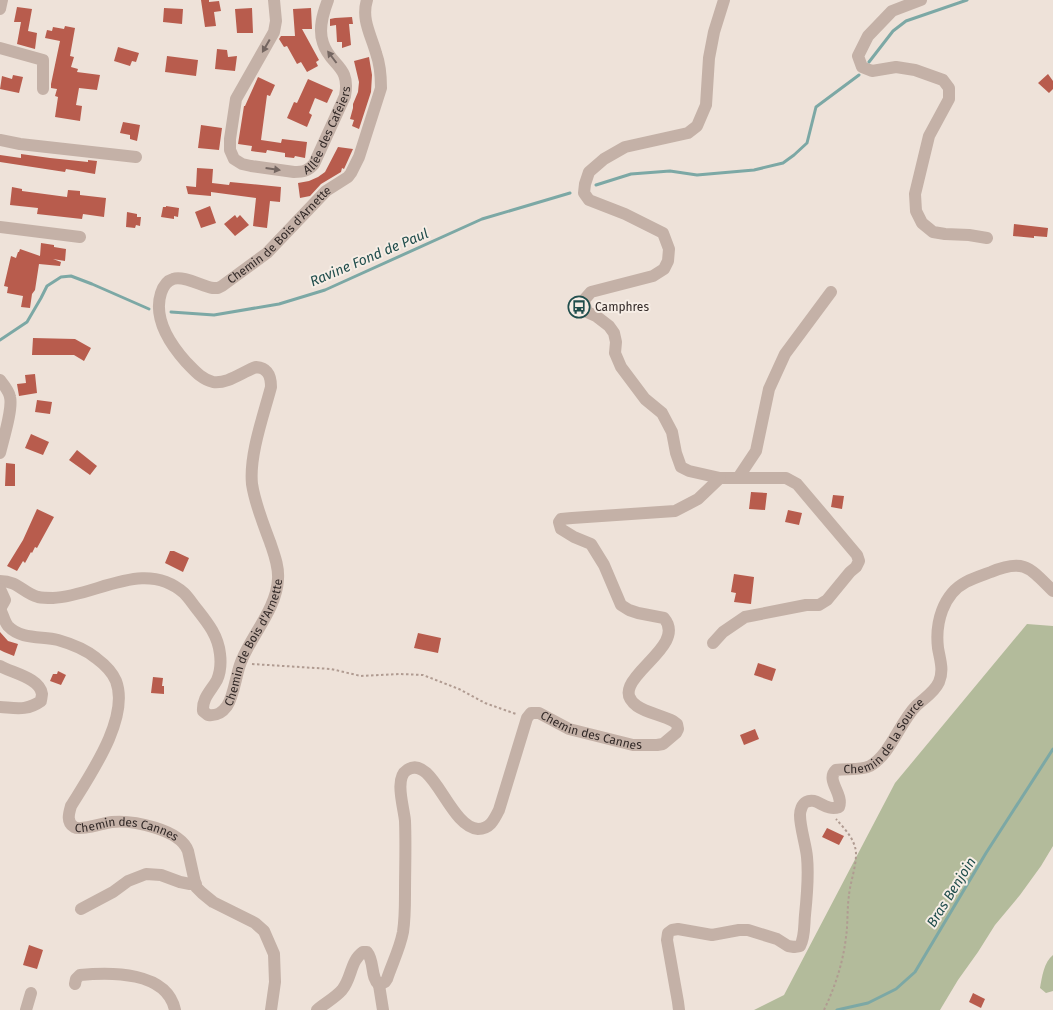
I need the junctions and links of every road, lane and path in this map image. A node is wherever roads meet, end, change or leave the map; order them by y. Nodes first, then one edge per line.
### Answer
1 (2, 0) edge
2 (274, 0) edge
3 (328, 0) edge
4 (367, 0) edge
5 (724, 0) edge
6 (921, 0) edge
7 (0, 9) edge
8 (0, 48) edge
9 (43, 89) dead end
10 (0, 140) edge
11 (136, 157) dead end
12 (0, 227) edge
13 (80, 236) dead end
14 (987, 238) dead end
15 (831, 292) dead end
16 (0, 380) edge
17 (0, 454) edge
18 (720, 478) junction
19 (738, 478) junction
20 (0, 581) edge
21 (0, 588) edge
22 (1053, 591) edge
23 (0, 609) edge
24 (713, 643) dead end
25 (0, 666) edge
26 (238, 668) junction
27 (0, 707) edge
28 (527, 718) junction
29 (829, 808) junction
30 (196, 884) junction
31 (81, 909) dead end
32 (75, 984) dead end
33 (379, 985) junction
34 (31, 993) dead end
35 (26, 1010) edge
36 (176, 1010) edge
37 (271, 1010) edge
38 (317, 1010) edge
39 (383, 1010) edge
40 (678, 1010) edge
41 (824, 1010) edge

1 - 7 street
2 -> 3 street, Allée des Cafeiers
4 - 26 street, Chemin de Bois d'Arnette
5 - 18 street
6 - 14 street
8 - 9 street
10 - 11 street
12 - 13 street
15 - 19 street
16 - 17 street
18 - 19 street
18 - 28 street, Chemin des Cannes
19 - 24 street
20 - 26 street, Chemin de Bois d'Arnette
21 - 23 street
22 - 29 street, Chemin de la Source
23 - 30 street, Chemin des Cannes
25 - 27 street
26 - 28 path
28 - 33 street, Chemin des Cannes
29 - 40 street
29 - 41 path
30 - 31 street
30 - 37 street, Chemin des Cannes
32 - 36 street
33 - 38 street
33 - 39 street
34 - 35 street

